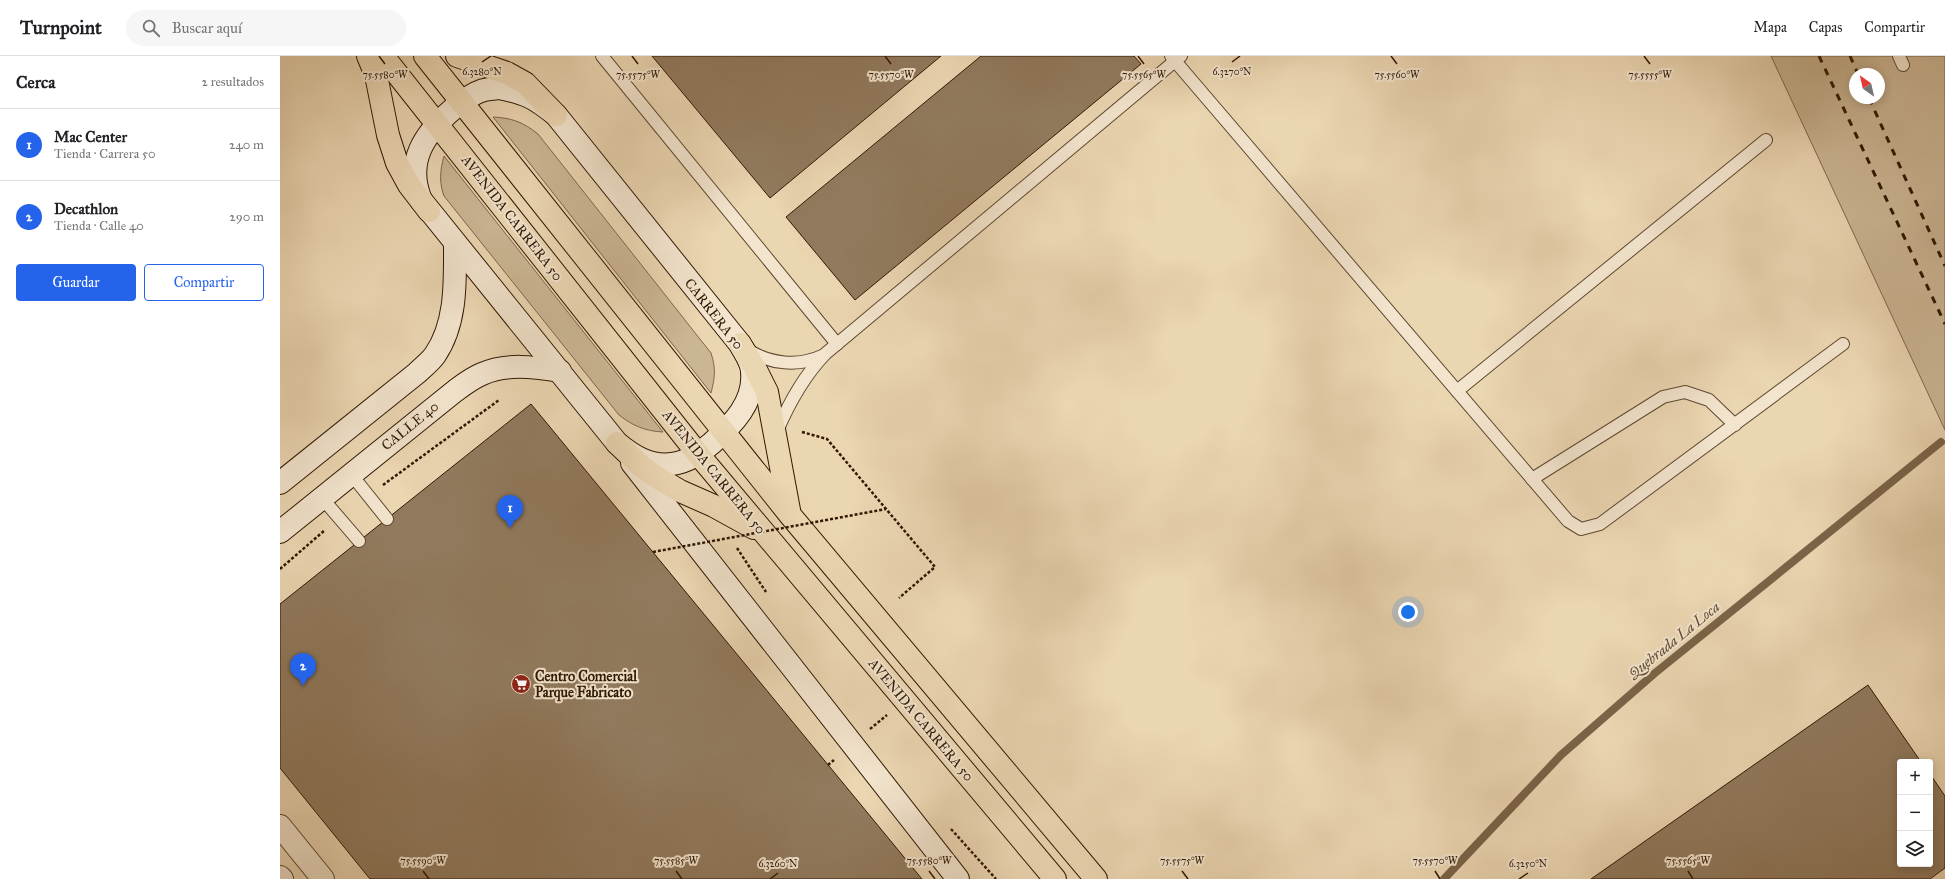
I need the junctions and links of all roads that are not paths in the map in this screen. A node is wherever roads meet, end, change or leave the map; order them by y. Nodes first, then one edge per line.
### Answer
1 (368, 56) edge
2 (383, 56) edge
3 (425, 56) edge
4 (457, 56) edge
5 (602, 56) edge
6 (1176, 58) edge
7 (462, 102) junction
8 (556, 115) junction
9 (436, 123) junction
10 (1766, 140) dead end
11 (429, 211) junction
12 (455, 243) junction
13 (740, 344) junction
14 (837, 344) junction
15 (1843, 344) dead end
16 (825, 354) junction
17 (560, 371) junction
18 (1458, 391) junction
19 (1735, 425) junction
20 (724, 432) junction
21 (776, 434) junction
22 (617, 443) junction
23 (698, 454) junction
24 (351, 474) junction
25 (1532, 478) junction
26 (280, 483) edge
27 (322, 498) junction
28 (790, 515) junction
29 (387, 519) dead end
30 (280, 532) edge
31 (765, 534) junction
32 (359, 541) dead end
33 (280, 826) edge
34 (323, 879) edge
35 (958, 879) edge
36 (1054, 879) edge
37 (1096, 879) edge

1 - 11 main road
2 - 9 main road, AVENIDA CARRERA 50
3 - 7 main road
4 - 8 main road
5 - 14 lane
6 - 14 lane
6 - 18 lane
7 - 8 main road, CARRERA 50
7 - 9 main road, CARRERA 50
7 - 20 main road
8 - 13 main road, CARRERA 50
9 - 11 main road, CARRERA 50
9 - 23 main road, AVENIDA CARRERA 50
10 - 18 lane
11 - 12 main road, CARRERA 50
12 - 17 main road, CARRERA 50
12 - 26 main road
13 - 16 lane
13 - 20 main road, CARRERA 50
13 - 21 main road
14 - 16 lane
15 - 19 lane
16 - 21 lane
17 - 22 main road, CARRERA 50
17 - 24 main road, CALLE 40
18 - 25 lane
19 - 25 lane
19 - 25 lane
20 - 23 main road, CARRERA 50
20 - 28 main road
21 - 28 main road
22 - 23 main road, CARRERA 50
22 - 31 main road
22 - 35 main road
23 - 31 main road, AVENIDA CARRERA 50
24 - 27 main road, CALLE 40
24 - 29 lane
27 - 30 main road, CALLE 40
27 - 32 lane
28 - 37 main road
31 - 36 main road, AVENIDA CARRERA 50
33 - 34 main road

